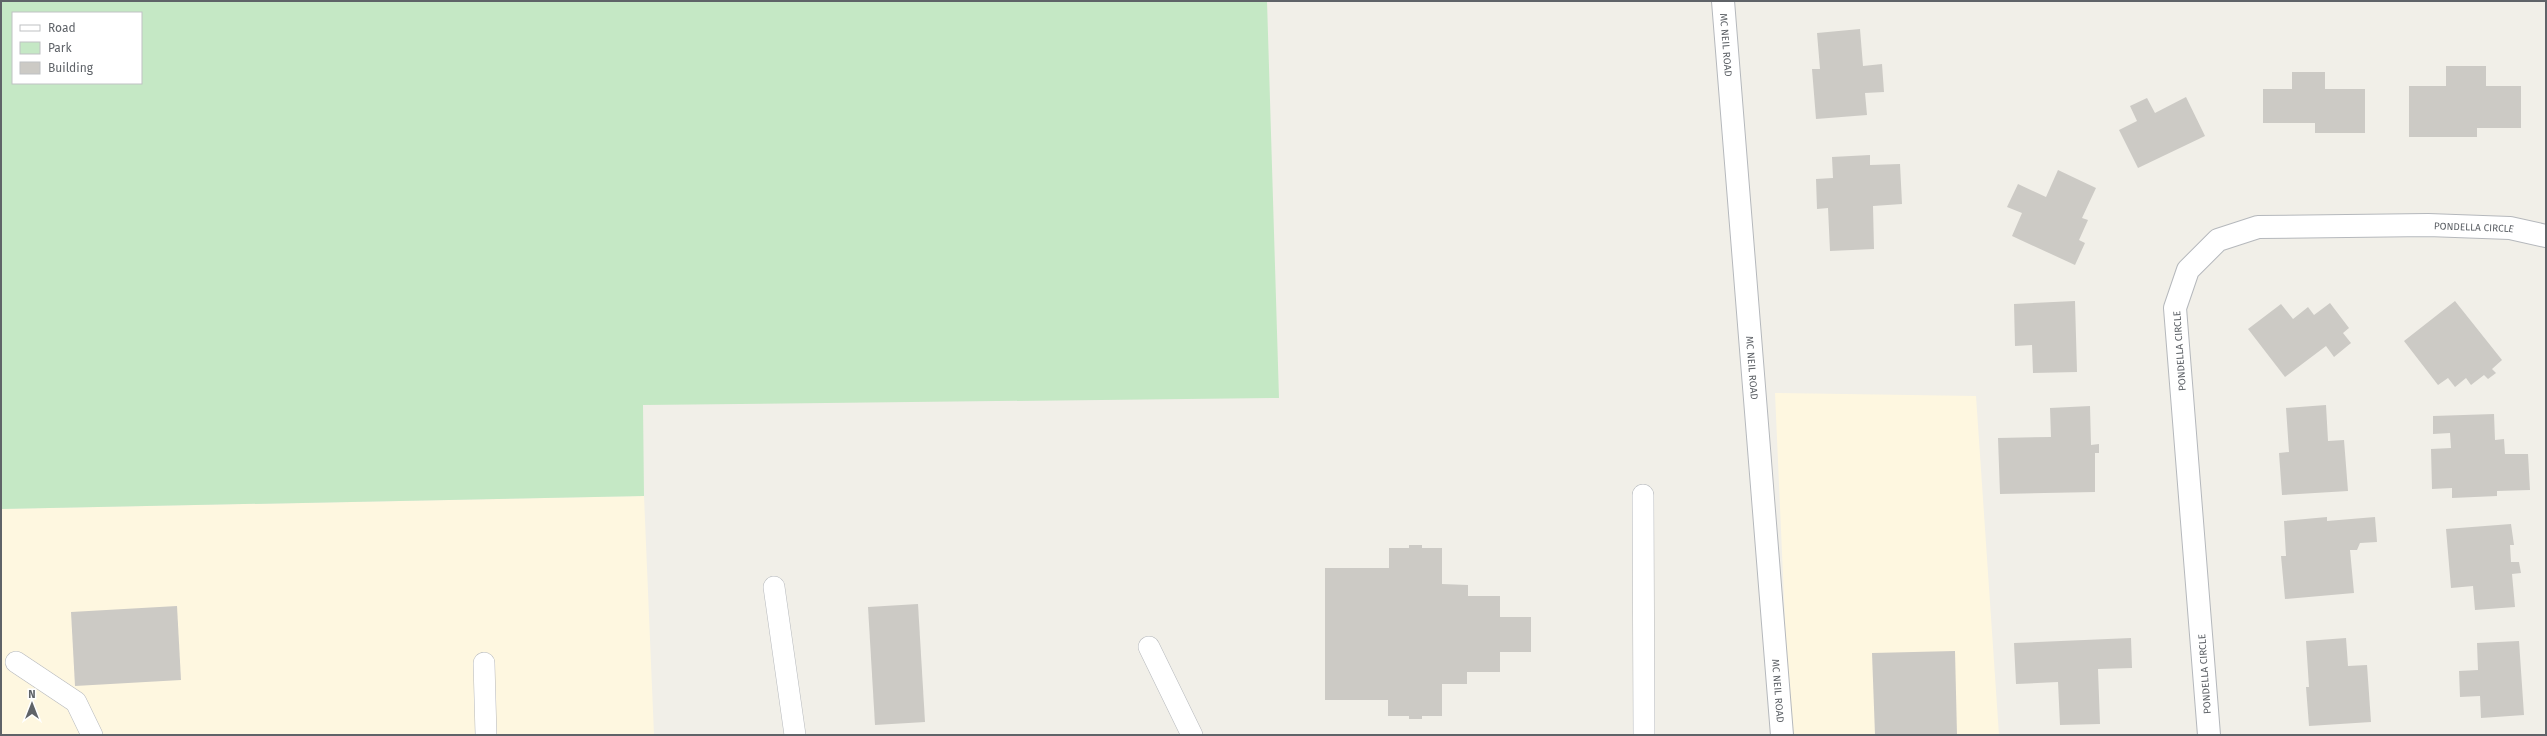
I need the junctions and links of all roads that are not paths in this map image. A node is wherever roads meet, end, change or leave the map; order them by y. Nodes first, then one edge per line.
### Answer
1 (1723, 1) edge
2 (2546, 236) edge
3 (1643, 495) dead end
4 (774, 587) dead end
5 (1149, 647) dead end
6 (16, 662) dead end
7 (484, 663) dead end
8 (92, 735) edge
9 (486, 735) edge
10 (795, 735) edge
11 (1192, 735) edge
12 (1644, 735) edge
13 (1782, 735) edge
14 (2209, 735) edge

1 - 13 street, MC NEIL ROAD
2 - 14 street, PONDELLA CIRCLE
3 - 12 lane
4 - 10 lane
5 - 11 lane
6 - 8 lane
7 - 9 lane

